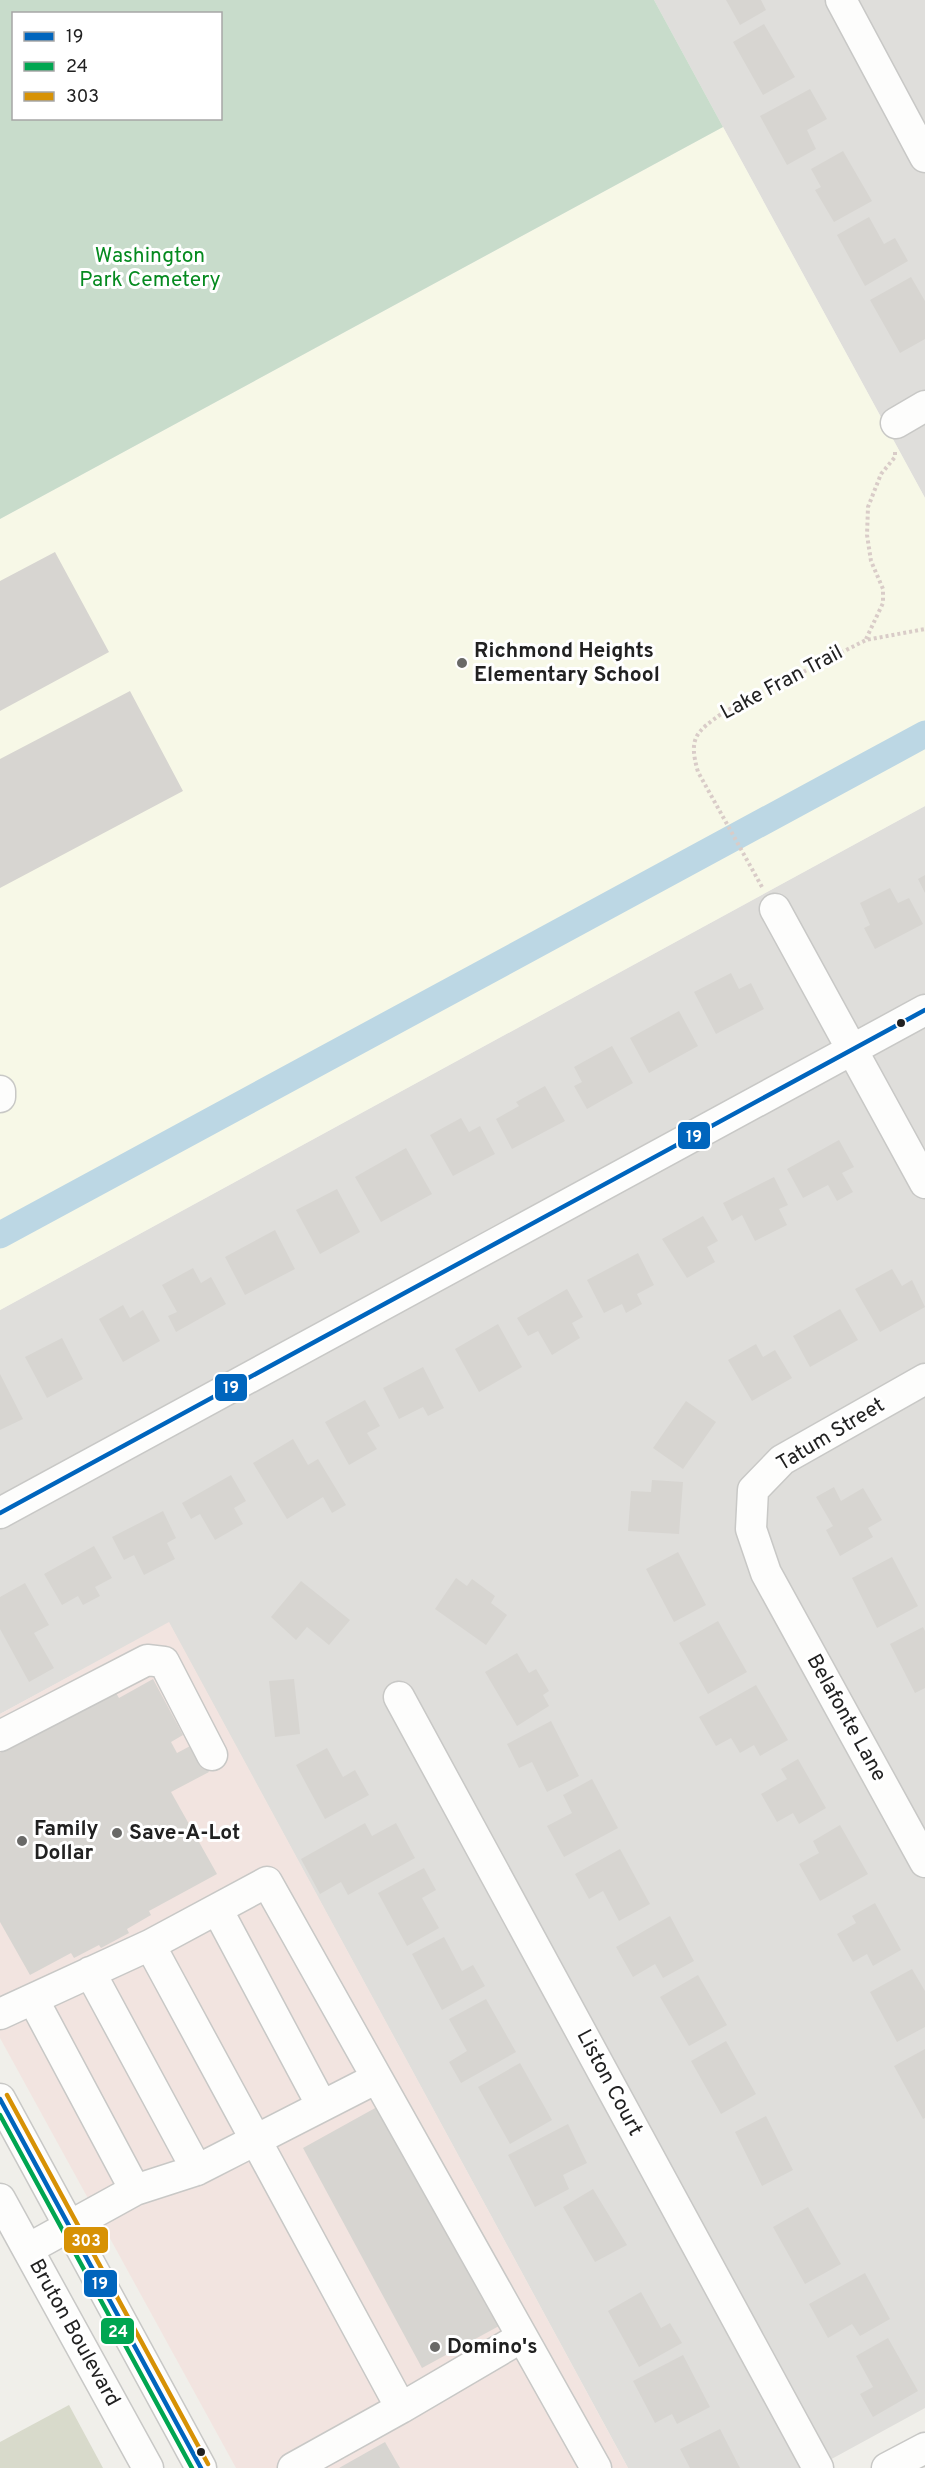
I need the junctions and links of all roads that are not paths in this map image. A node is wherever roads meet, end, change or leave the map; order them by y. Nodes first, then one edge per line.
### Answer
1 (841, 0) edge
2 (925, 157) edge
3 (925, 406) edge
4 (896, 423) road end
5 (775, 909) dead end
6 (925, 1010) edge
7 (852, 1050) junction
8 (0, 1091) edge
9 (0, 1097) edge
10 (925, 1183) edge
11 (925, 1379) edge
12 (0, 1513) edge
13 (766, 1573) joint
14 (399, 1697) dead end
15 (0, 1736) edge
16 (212, 1755) dead end
17 (925, 1862) edge
18 (217, 1909) junction
19 (150, 1945) junction
20 (90, 1972) junction
21 (33, 1999) junction
22 (0, 2014) edge
23 (377, 2078) junction
24 (0, 2099) edge
25 (322, 2106) junction
26 (256, 2141) junction
27 (197, 2170) junction
28 (135, 2190) junction
29 (0, 2199) edge
30 (69, 2226) junction
31 (28, 2249) junction
32 (522, 2337) junction
33 (401, 2408) junction
34 (186, 2440) junction
35 (925, 2448) edge
36 (146, 2465) edge
37 (201, 2468) edge
38 (293, 2468) edge
39 (596, 2468) edge
40 (818, 2468) edge
41 (887, 2468) edge

1 - 2 street
3 - 4 street
5 - 7 street
6 - 7 street
7 - 10 street
7 - 12 street
8 - 9 street
11 - 13 street, Tatum Street
13 - 17 street, Belafonte Lane
14 - 40 street, Liston Court
15 - 16 street
18 - 19 street
18 - 23 street
18 - 25 street
19 - 20 street
19 - 26 street
20 - 21 street
20 - 27 street
21 - 22 street
21 - 28 street
23 - 25 street
23 - 32 street
24 - 30 street
25 - 26 street
26 - 27 street
26 - 33 street
27 - 28 street
28 - 30 street
29 - 31 street, Bruton Boulevard
30 - 31 street
30 - 34 street
31 - 36 street, Bruton Boulevard
32 - 33 street
32 - 39 street
33 - 38 street
34 - 36 street
34 - 37 street
35 - 41 street

